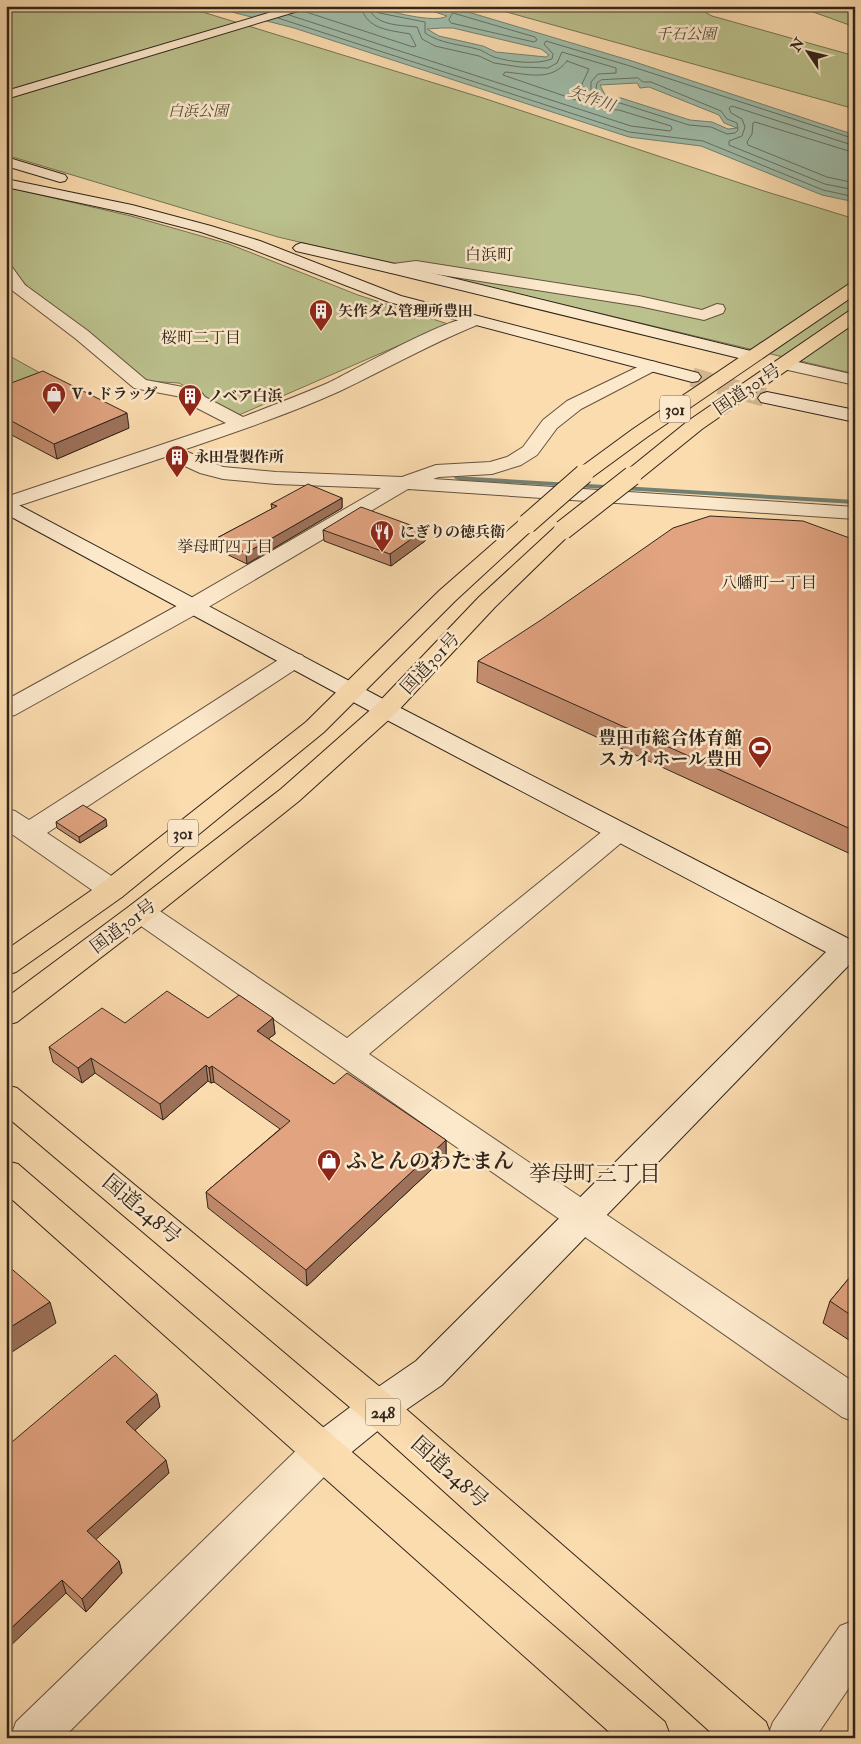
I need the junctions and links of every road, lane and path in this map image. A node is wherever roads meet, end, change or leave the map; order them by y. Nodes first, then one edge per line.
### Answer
1 (304, 6) edge
2 (6, 95) edge
3 (6, 161) edge
4 (69, 181) dead end
5 (6, 183) edge
6 (88, 186) dead end
7 (120, 208) junction
8 (261, 247) junction
9 (391, 268) junction
10 (6, 270) edge
11 (855, 287) edge
12 (13, 289) edge
13 (717, 309) dead end
14 (855, 315) edge
15 (471, 321) junction
16 (751, 356) junction
17 (785, 364) junction
18 (650, 366) junction
19 (692, 377) tunnel mouth
20 (855, 380) edge
21 (767, 398) tunnel mouth
22 (855, 416) edge
23 (242, 424) junction
24 (168, 449) junction
25 (404, 483) junction
26 (6, 505) edge
27 (855, 513) edge
28 (192, 607) junction
29 (294, 660) junction
30 (351, 690) junction
31 (6, 710) edge
32 (385, 710) junction
33 (6, 817) edge
34 (29, 832) junction
35 (618, 832) junction
36 (112, 890) junction
37 (141, 912) junction
38 (850, 953) edge
39 (6, 965) edge
40 (6, 1014) edge
41 (348, 1054) junction
42 (6, 1097) edge
43 (6, 1174) edge
44 (582, 1216) junction
45 (855, 1405) edge
46 (378, 1408) junction
47 (323, 1451) junction
48 (855, 1641) edge
49 (32, 1738) edge
50 (649, 1738) edge
51 (750, 1738) edge
52 (789, 1738) edge

1 - 2 street
3 - 4 street
5 - 7 street
6 - 7 street
7 - 8 street
8 - 9 street
8 - 15 street
9 - 13 street
9 - 16 street
10 - 12 street
11 - 16 highway, 国道301号 / 301
12 - 23 street
14 - 17 highway, 国道301号 / 301
15 - 18 street
15 - 23 street
16 - 30 highway, 国道301号 / 301, bridge
17 - 20 street
17 - 32 highway, 国道301号 / 301, bridge
18 - 19 street
18 - 25 street
21 - 22 street
23 - 24 street
24 - 25 street
24 - 26 street
25 - 27 street
25 - 28 street
26 - 28 street
28 - 29 street
28 - 31 street
29 - 30 street
29 - 34 street
30 - 32 street
30 - 36 highway, 国道301号 / 301
32 - 35 street
32 - 37 highway, 国道301号 / 301
33 - 34 street
34 - 36 street
35 - 38 street
35 - 41 street
36 - 39 highway, 国道301号 / 301
37 - 40 highway, 国道301号 / 301
37 - 41 street
38 - 44 street
41 - 44 street
42 - 46 highway, 国道248号 / 248
43 - 47 highway
44 - 45 street
44 - 46 street
46 - 47 street
46 - 51 highway, 国道248号 / 248
47 - 49 street
47 - 50 highway
48 - 52 street

